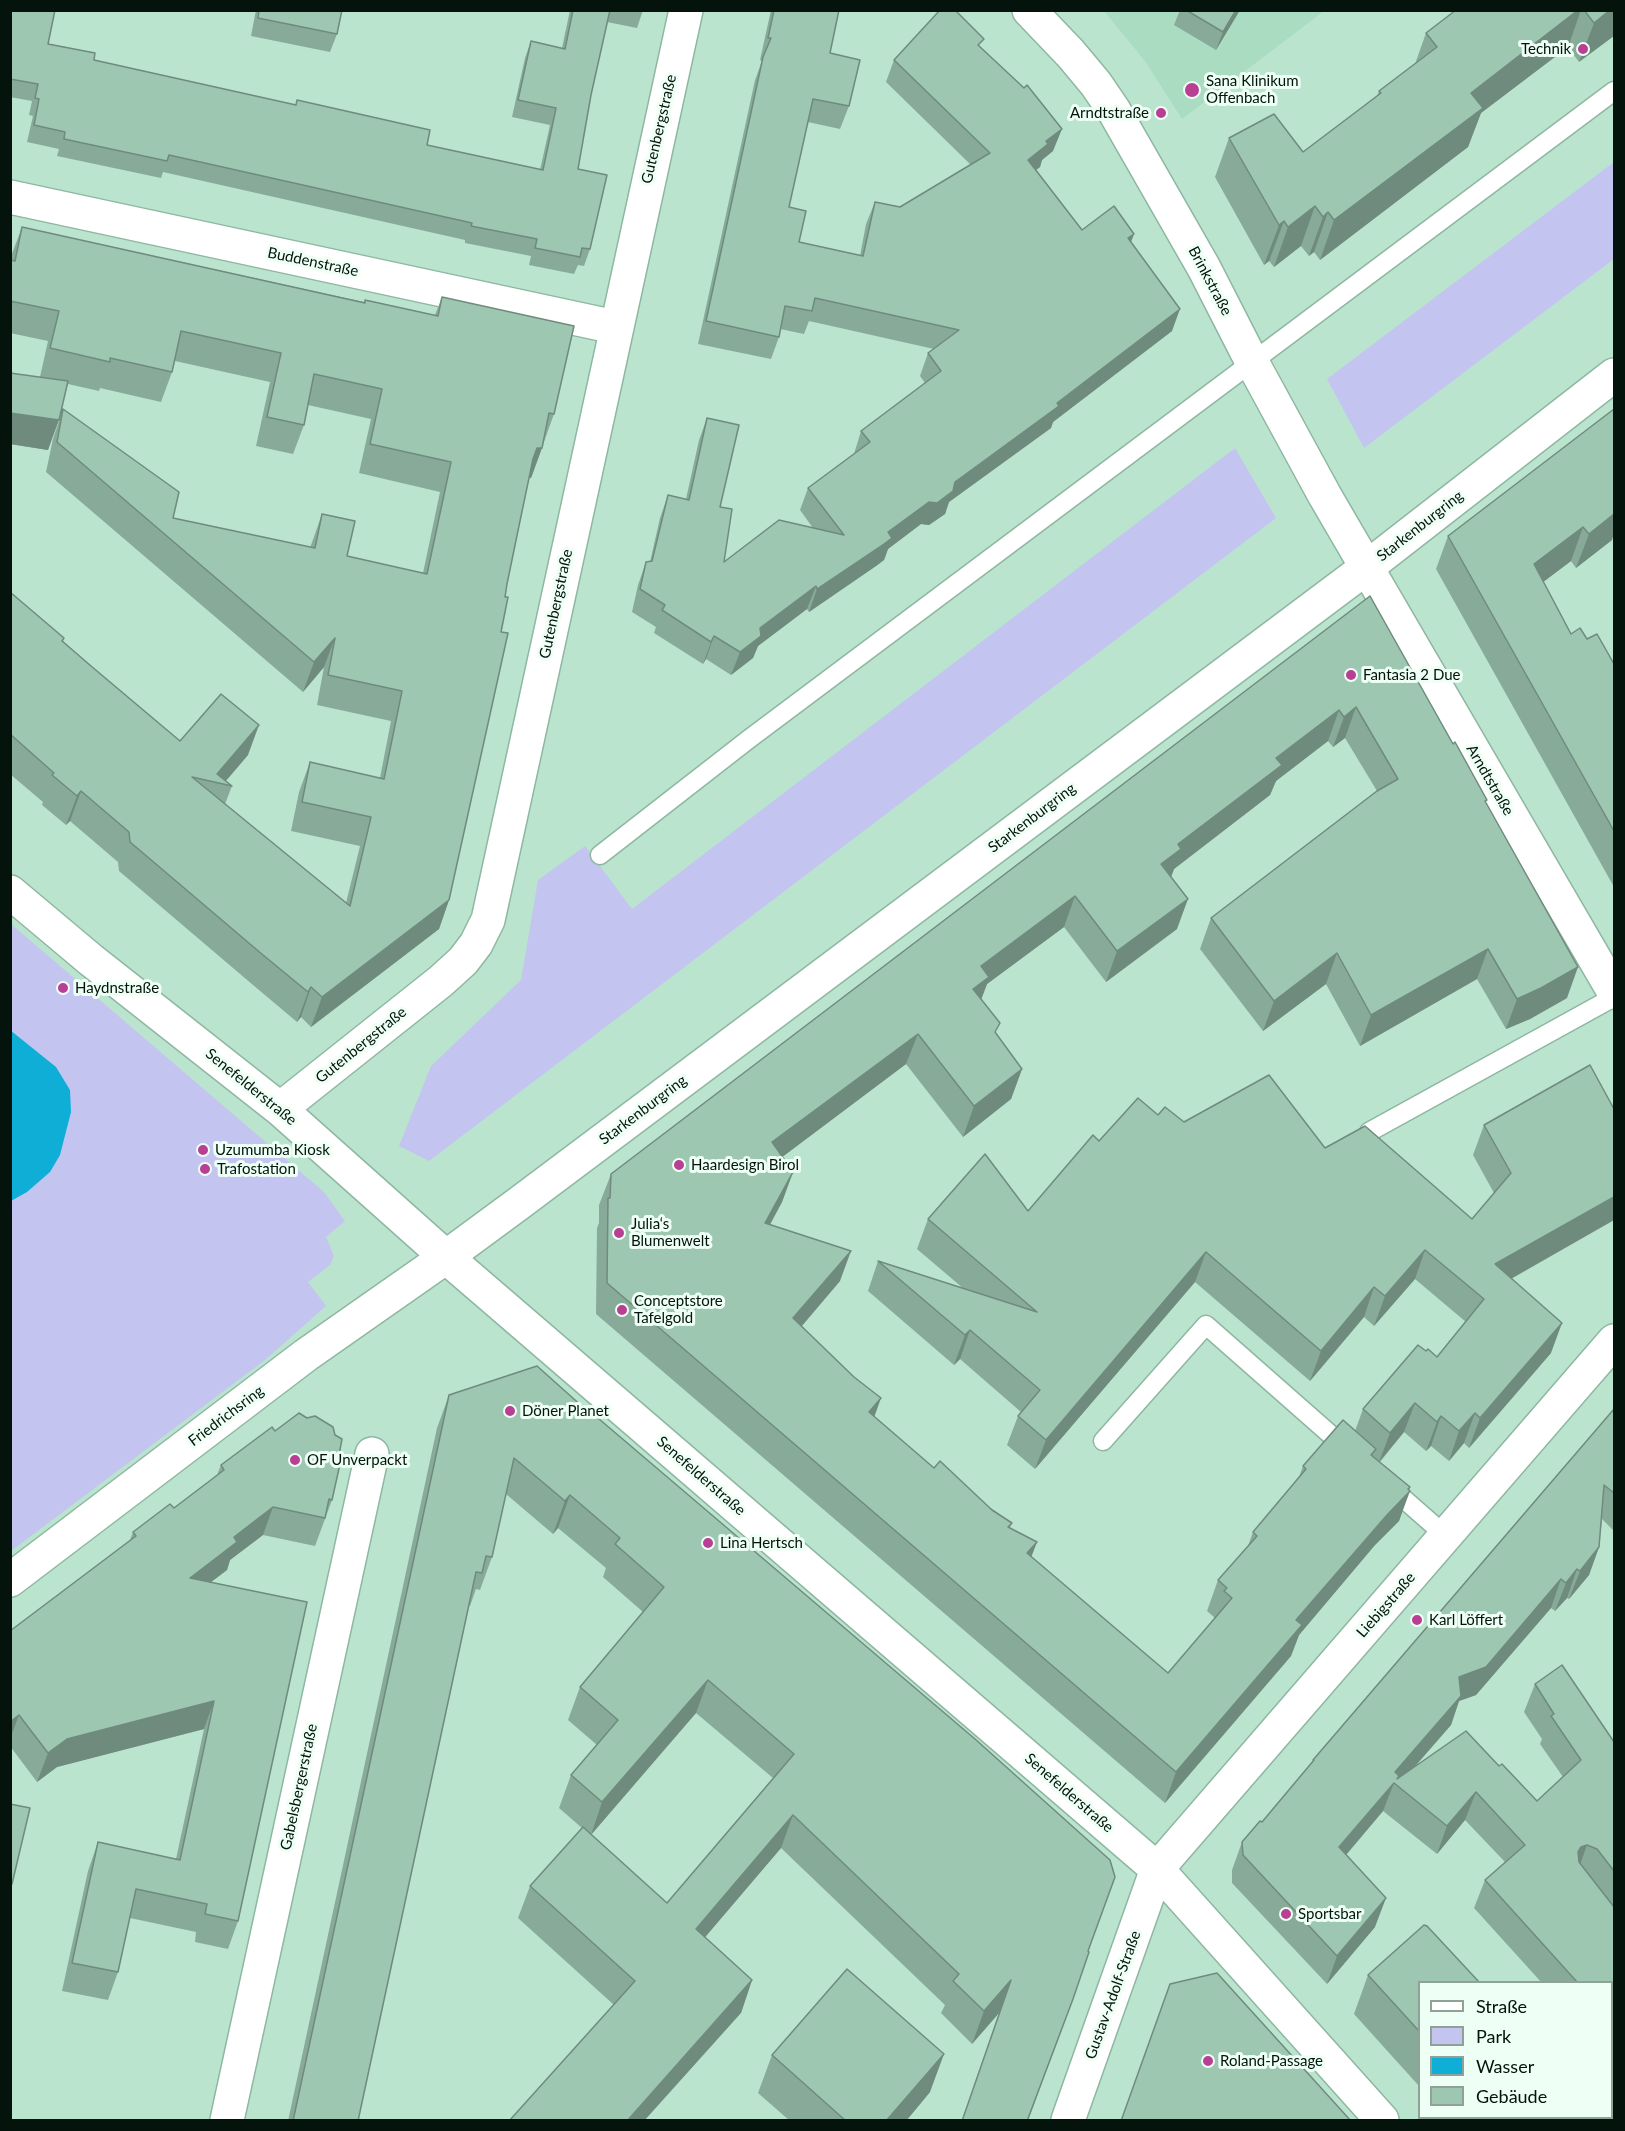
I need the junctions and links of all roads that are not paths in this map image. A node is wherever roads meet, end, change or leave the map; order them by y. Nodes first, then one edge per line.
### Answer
1 (686, 10) edge
2 (1029, 10) edge
3 (1614, 91) edge
4 (10, 197) edge
5 (615, 327) junction
6 (1252, 362) junction
7 (1614, 375) edge
8 (1366, 568) junction
9 (600, 855) dead end
10 (10, 892) edge
11 (1614, 992) edge
12 (1614, 998) edge
13 (280, 1109) junction
14 (1369, 1132) edge
15 (446, 1257) junction
16 (1614, 1341) edge
17 (1103, 1441) dead end
18 (372, 1454) dead end
19 (1357, 1458) edge
20 (1375, 1474) edge
21 (1446, 1536) junction
22 (10, 1580) edge
23 (1157, 1869) junction
24 (227, 2121) edge
25 (1068, 2121) edge
26 (1382, 2121) edge

1 - 5 street, Gutenbergstraße
2 - 6 street, Brinkstraße
3 - 6 lane
4 - 5 street, Buddenstraße
5 - 13 street, Gutenbergstraße
6 - 8 street, Brinkstraße
6 - 9 lane
7 - 8 street, Starkenburgring
8 - 11 street, Arndtstraße
8 - 15 street, Starkenburgring
10 - 13 street, Senefelderstraße
12 - 14 lane
13 - 15 street, Senefelderstraße
15 - 22 street, Friedrichsring
15 - 23 street, Senefelderstraße
16 - 21 street, Liebigstraße
17 - 19 lane
18 - 24 street, Gabelsbergerstraße
20 - 21 lane
21 - 23 street, Liebigstraße
23 - 25 street, Gustav-Adolf-Straße
23 - 26 street, Senefelderstraße

